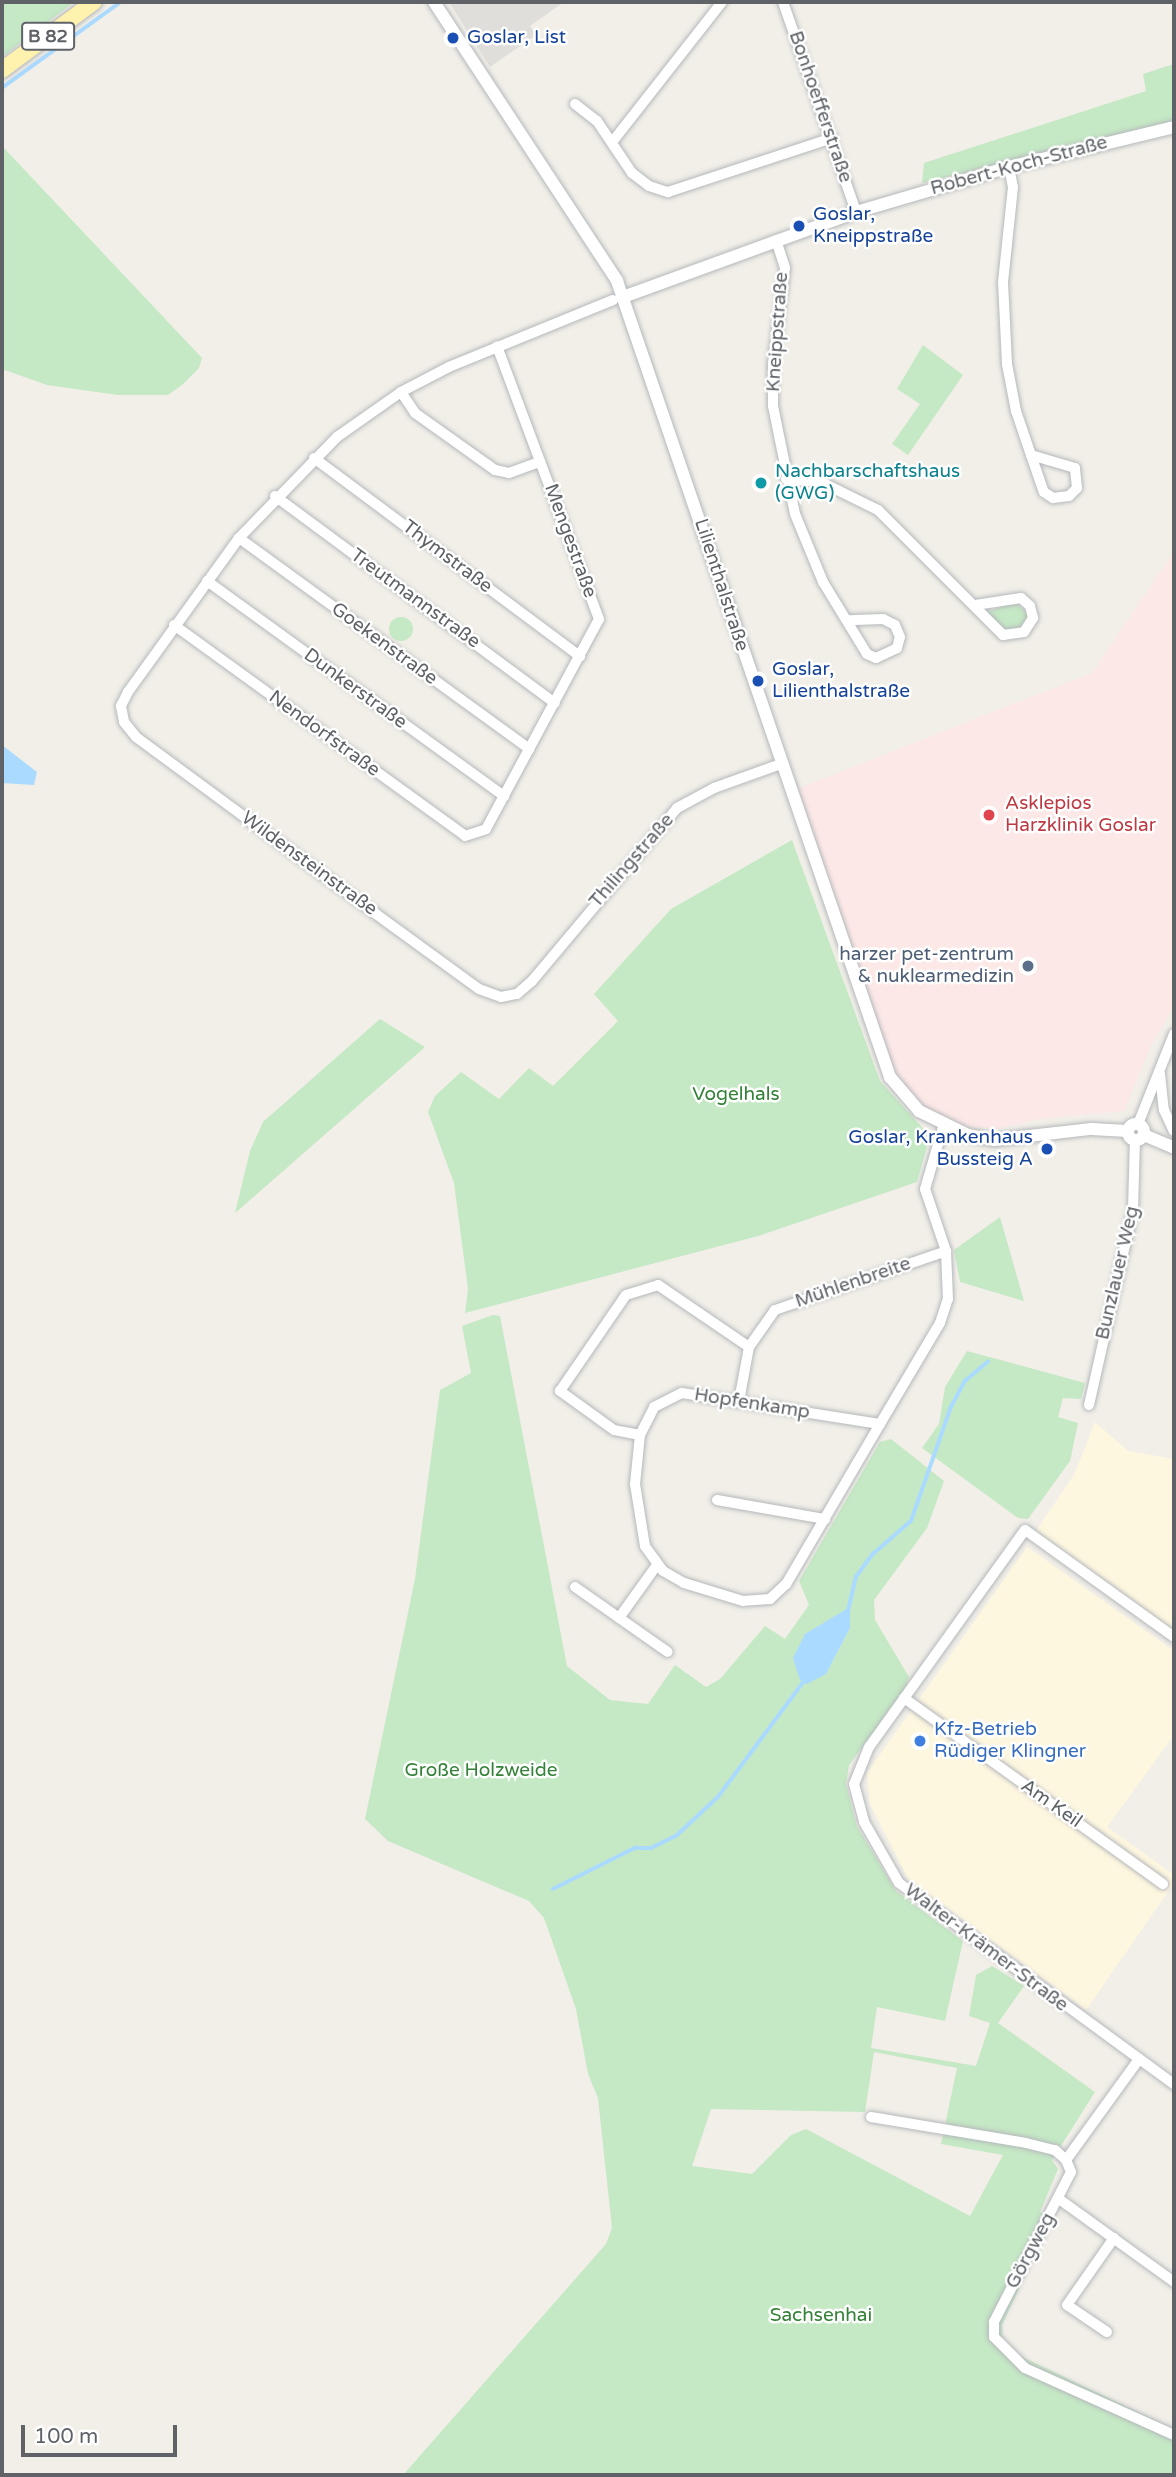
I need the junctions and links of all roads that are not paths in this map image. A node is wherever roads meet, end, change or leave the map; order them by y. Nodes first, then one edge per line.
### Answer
1 (94, 2) edge
2 (434, 2) edge
3 (722, 2) edge
4 (783, 2) edge
5 (2, 70) edge
6 (575, 104) dead end
7 (1174, 127) edge
8 (831, 138) junction
9 (614, 141) junction
10 (1009, 167) junction
11 (856, 212) junction
12 (776, 240) junction
13 (623, 297) junction
14 (497, 346) junction
15 (401, 393) junction
16 (1031, 456) junction
17 (314, 458) junction
18 (540, 461) junction
19 (786, 478) junction
20 (275, 496) junction
21 (239, 538) junction
22 (207, 581) junction
23 (976, 605) junction
24 (848, 620) junction
25 (174, 625) junction
26 (580, 656) junction
27 (555, 703) junction
28 (529, 749) junction
29 (781, 764) junction
30 (503, 796) junction
31 (476, 835) joint
32 (510, 997) joint
33 (1174, 1034) edge
34 (1160, 1068) junction
35 (943, 1127) junction
36 (1174, 1131) edge
37 (1136, 1133) junction
38 (1174, 1147) edge
39 (946, 1251) junction
40 (749, 1347) junction
41 (740, 1401) junction
42 (1089, 1405) dead end
43 (880, 1424) junction
44 (640, 1435) junction
45 (717, 1500) dead end
46 (825, 1519) junction
47 (657, 1565) junction
48 (575, 1587) dead end
49 (619, 1618) junction
50 (1174, 1637) edge
51 (668, 1652) dead end
52 (904, 1698) junction
53 (1163, 1884) dead end
54 (1139, 2059) junction
55 (1174, 2084) edge
56 (871, 2117) dead end
57 (1066, 2160) junction
58 (1059, 2199) junction
59 (1114, 2238) junction
60 (1174, 2282) edge
61 (1107, 2332) dead end
62 (1174, 2435) edge

1 - 5 main road, B 82
2 - 13 street, Lilienthalstraße
3 - 9 street
4 - 8 street, Bonhoefferstraße
6 - 9 street
7 - 10 street, Robert-Koch-Straße
8 - 9 street
8 - 11 street, Bonhoefferstraße
10 - 11 street, Robert-Koch-Straße
10 - 16 street
11 - 12 street, Robert-Koch-Straße
12 - 13 street, Robert-Koch-Straße
12 - 19 street, Kneippstraße
13 - 14 street
13 - 29 street, Lilienthalstraße
14 - 15 street
14 - 18 street, Mengestraße
15 - 17 street
15 - 18 street
16 - 16 street
17 - 20 street
17 - 26 street, Thymstraße
18 - 26 street, Mengestraße
19 - 23 street
19 - 24 street, Kneippstraße
20 - 21 street
20 - 27 street, Treutmannstraße
21 - 22 street
21 - 28 street, Goekenstraße
22 - 25 street
22 - 30 street, Dunkerstraße
23 - 23 street
24 - 24 street, Kneippstraße
25 - 31 street, Nendorfstraße
25 - 32 street, Wildensteinstraße
26 - 27 street, Mengestraße
27 - 28 street, Mengestraße
28 - 30 street, Mengestraße
29 - 32 street, Thilingstraße
29 - 35 street, Lilienthalstraße
30 - 31 street, Mengestraße
33 - 34 street, Bunzlauer Weg
34 - 36 street
34 - 37 street, Bunzlauer Weg
35 - 37 street, Lilienthalstraße
35 - 39 street
37 - 38 street, Lilienthalstraße
37 - 42 street, Bunzlauer Weg
39 - 40 street, Mühlenbreite
39 - 43 street
40 - 41 street, Mühlenbreite
40 - 44 street
41 - 43 street, Hopfenkamp
41 - 44 street, Hopfenkamp
43 - 46 street
44 - 47 street, Hopfenkamp
45 - 46 street
46 - 47 street
47 - 49 street
48 - 49 street
49 - 51 street
50 - 52 street, Walter-Krämer-Straße
52 - 53 street, Am Keil
52 - 54 street, Walter-Krämer-Straße
54 - 55 street, Walter-Krämer-Straße
54 - 57 street
56 - 57 street
57 - 58 street, Görgweg
58 - 59 street
58 - 62 street, Görgweg
59 - 60 street
59 - 61 street

